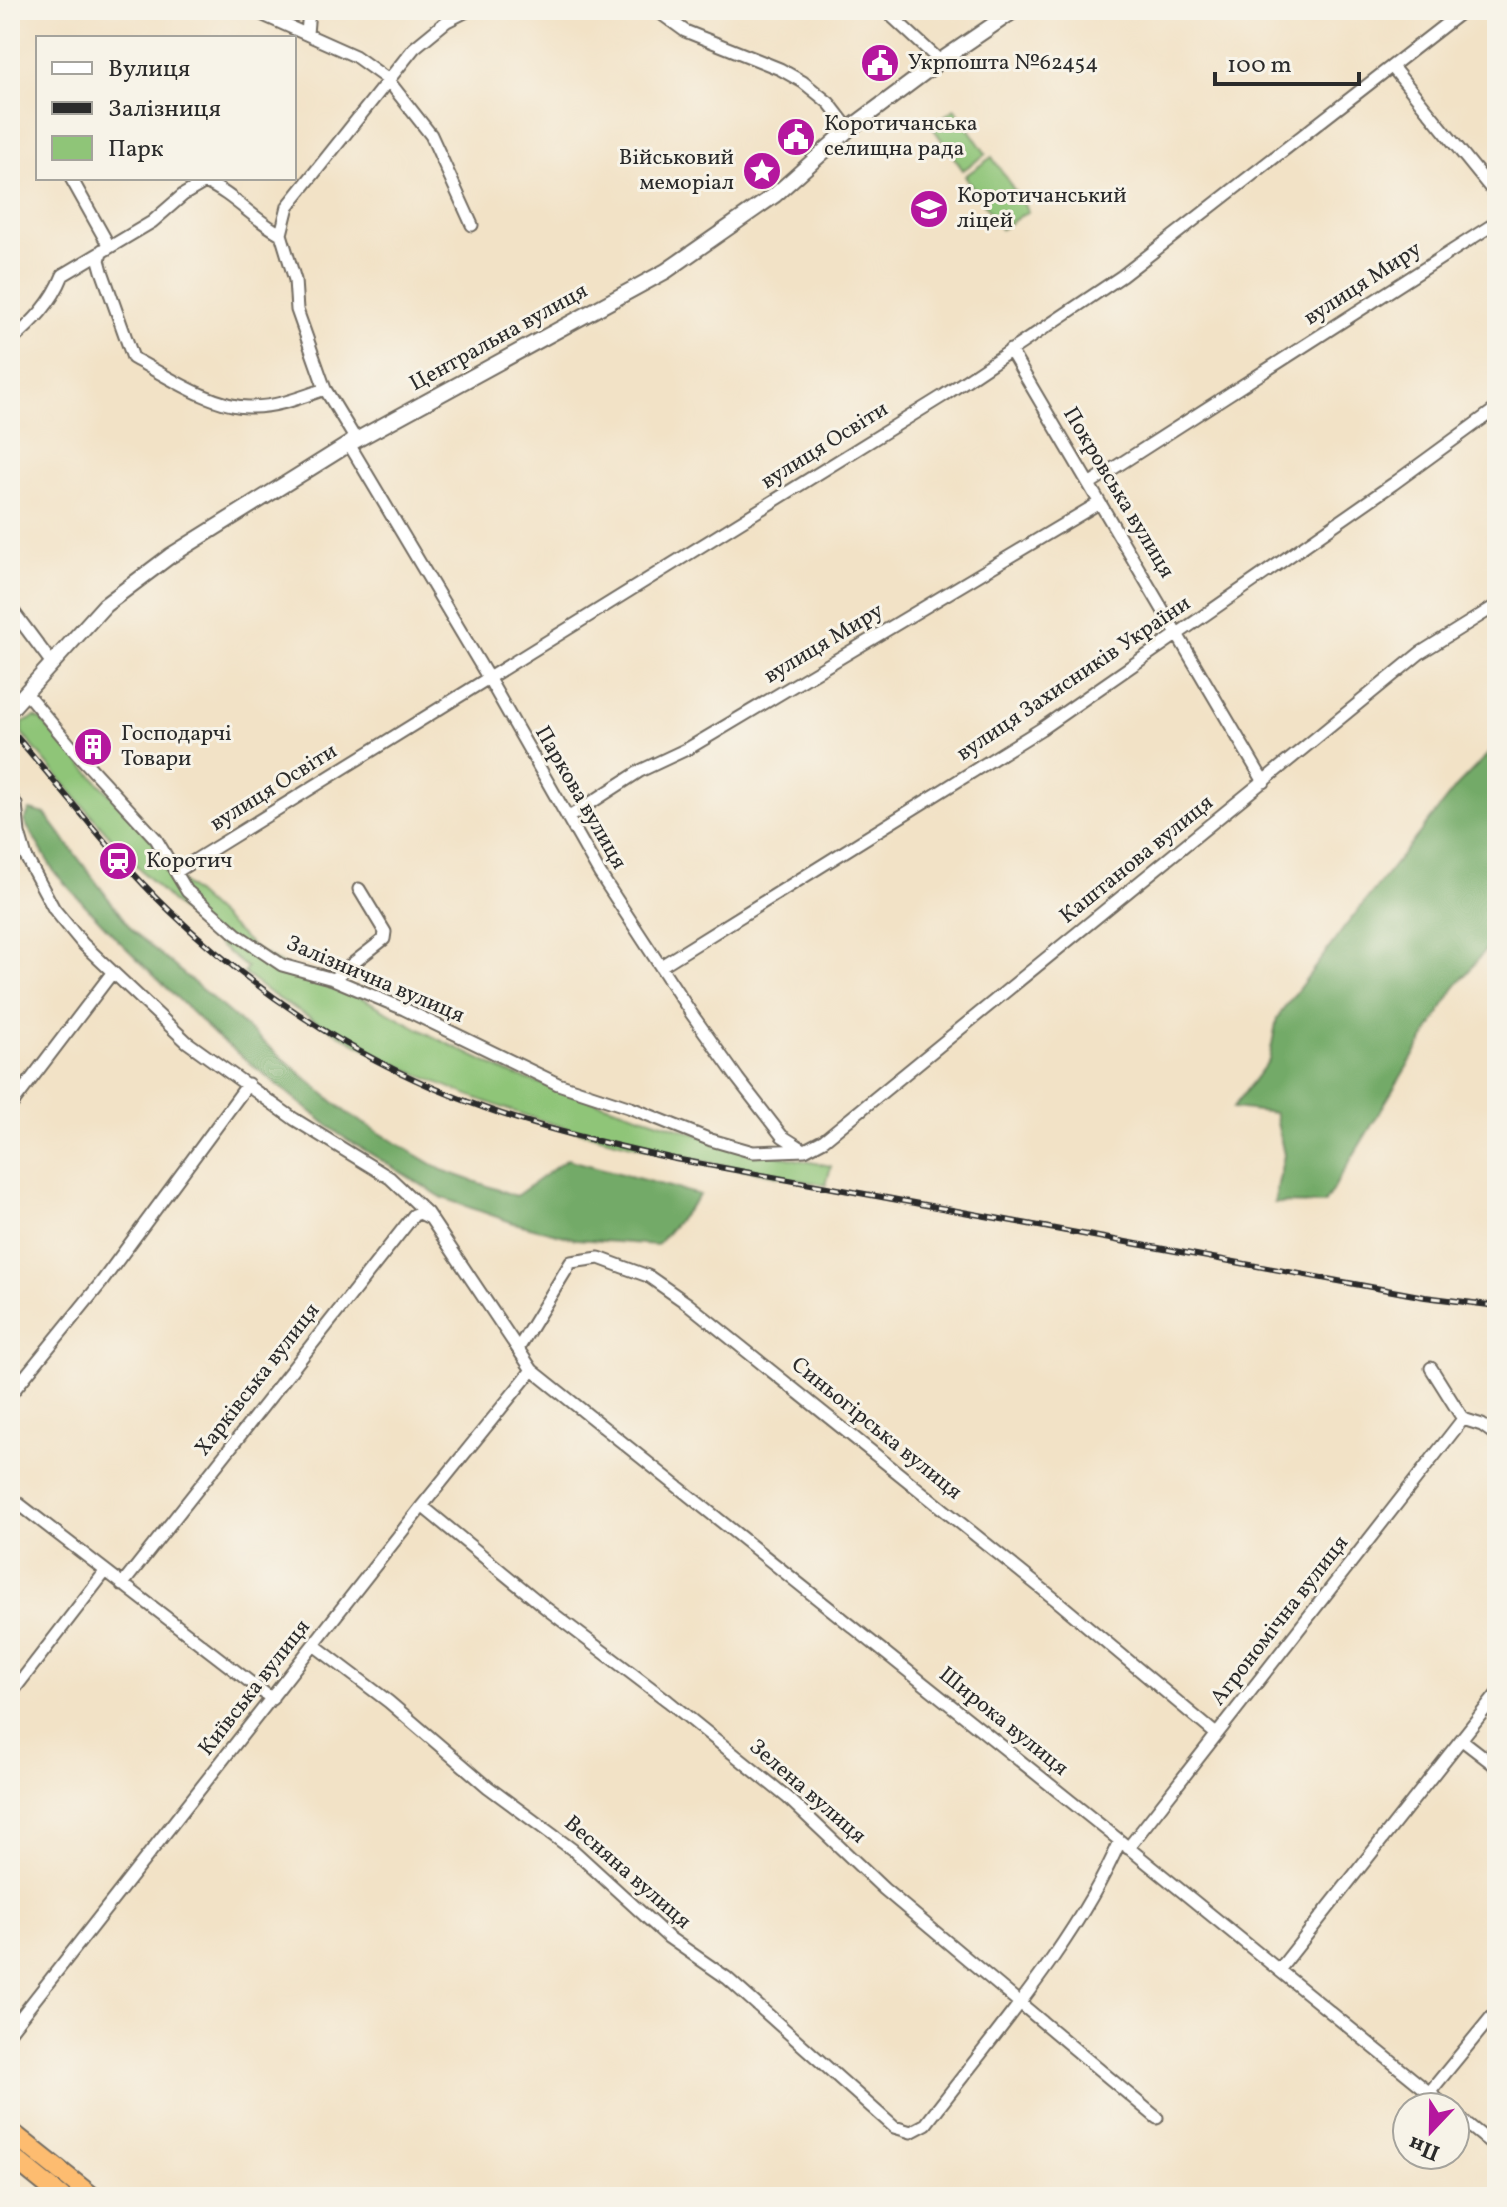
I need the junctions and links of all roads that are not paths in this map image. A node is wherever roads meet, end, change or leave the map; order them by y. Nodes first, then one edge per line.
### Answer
1 (252, 10) edge
2 (309, 10) edge
3 (469, 10) edge
4 (656, 10) edge
5 (885, 10) edge
6 (1015, 10) edge
7 (1464, 10) edge
8 (307, 34) junction
9 (940, 61) junction
10 (1393, 68) junction
11 (387, 79) junction
12 (849, 129) junction
13 (72, 180) edge
14 (1497, 196) edge
15 (1497, 222) edge
16 (472, 225) dead end
17 (281, 234) junction
18 (105, 248) junction
19 (10, 342) edge
20 (1010, 350) junction
21 (325, 389) junction
22 (1497, 408) edge
23 (352, 442) junction
24 (1089, 484) junction
25 (1099, 503) junction
26 (1497, 605) edge
27 (10, 607) edge
28 (1178, 634) junction
29 (51, 662) junction
30 (489, 679) junction
31 (26, 693) junction
32 (11, 709) edge
33 (1264, 782) junction
34 (10, 796) edge
35 (569, 817) junction
36 (19, 833) junction
37 (10, 845) edge
38 (176, 872) junction
39 (359, 889) dead end
40 (661, 966) junction
41 (112, 973) junction
42 (333, 979) junction
43 (248, 1084) junction
44 (10, 1107) edge
45 (805, 1150) junction
46 (431, 1219) junction
47 (518, 1349) junction
48 (1431, 1368) dead end
49 (532, 1370) junction
50 (10, 1395) edge
51 (1463, 1419) junction
52 (1497, 1436) edge
53 (10, 1497) edge
54 (422, 1506) junction
55 (105, 1572) junction
56 (122, 1585) junction
57 (314, 1645) junction
58 (1497, 1694) edge
59 (10, 1695) edge
60 (272, 1699) junction
61 (1216, 1734) junction
62 (1462, 1740) junction
63 (1497, 1767) edge
64 (1124, 1844) junction
65 (1279, 1970) junction
66 (1019, 2002) junction
67 (1497, 2010) edge
68 (10, 2031) edge
69 (1427, 2091) edge
70 (1431, 2091) edge
71 (1157, 2118) dead end
72 (1471, 2127) edge
73 (10, 2131) edge
74 (911, 2132) joint
75 (1497, 2148) edge
76 (10, 2155) edge
77 (62, 2197) edge
78 (93, 2197) edge

1 - 8 street
2 - 8 street
3 - 11 street
4 - 12 street
5 - 9 street
6 - 9 street, Центральна вулиця
7 - 10 street, вулиця Освіти
8 - 11 street
9 - 12 street, Центральна вулиця
10 - 14 street
10 - 20 street, вулиця Освіти
11 - 16 street
11 - 17 street
12 - 23 street, Центральна вулиця
13 - 18 street
15 - 24 street, вулиця Миру
17 - 18 street
17 - 21 street, Паркова вулиця
18 - 19 street
18 - 21 street
20 - 24 street, Покровська вулиця
20 - 30 street, вулиця Освіти
21 - 23 street, Паркова вулиця
22 - 28 street, вулиця Захисників України
23 - 29 street, Центральна вулиця
23 - 30 street, Паркова вулиця
24 - 25 street, Покровська вулиця
25 - 28 street, Покровська вулиця
25 - 35 street, вулиця Миру
26 - 33 street, Каштанова вулиця
27 - 29 street
28 - 33 street, Покровська вулиця
28 - 40 street, вулиця Захисників України
29 - 31 street, Центральна вулиця
30 - 35 street, Паркова вулиця
30 - 38 street, вулиця Освіти
31 - 32 street, Центральна вулиця
31 - 38 street, Залізнична вулиця
33 - 45 street, Каштанова вулиця
34 - 36 street, Широка вулиця
35 - 40 street, Паркова вулиця
36 - 37 street
36 - 41 street, Широка вулиця
38 - 42 street, Залізнична вулиця
39 - 42 street
40 - 45 street, Паркова вулиця
41 - 43 street, Широка вулиця
41 - 44 street
42 - 45 street, Залізнична вулиця
43 - 46 street, Широка вулиця
43 - 50 street
46 - 47 street, Широка вулиця
46 - 56 street, Харківська вулиця
47 - 49 street, Широка вулиця
47 - 61 street, Синьогірська вулиця
48 - 51 street
49 - 54 street, Київська вулиця
49 - 64 street, Широка вулиця
51 - 52 street
51 - 61 street, Агрономічна вулиця
53 - 55 street
54 - 57 street, Київська вулиця
54 - 66 street, Зелена вулиця
55 - 56 street
55 - 59 street
56 - 60 street
57 - 60 street, Київська вулиця
57 - 74 street, Весняна вулиця
58 - 62 street
60 - 68 street, Київська вулиця
61 - 64 street, Агрономічна вулиця
62 - 63 street
62 - 65 street
64 - 65 street, Широка вулиця
64 - 66 street, Агрономічна вулиця
65 - 69 street, Широка вулиця
66 - 71 street, Зелена вулиця
66 - 74 street, Агрономічна вулиця
67 - 70 street
72 - 75 street
73 - 78 highway
76 - 77 highway

